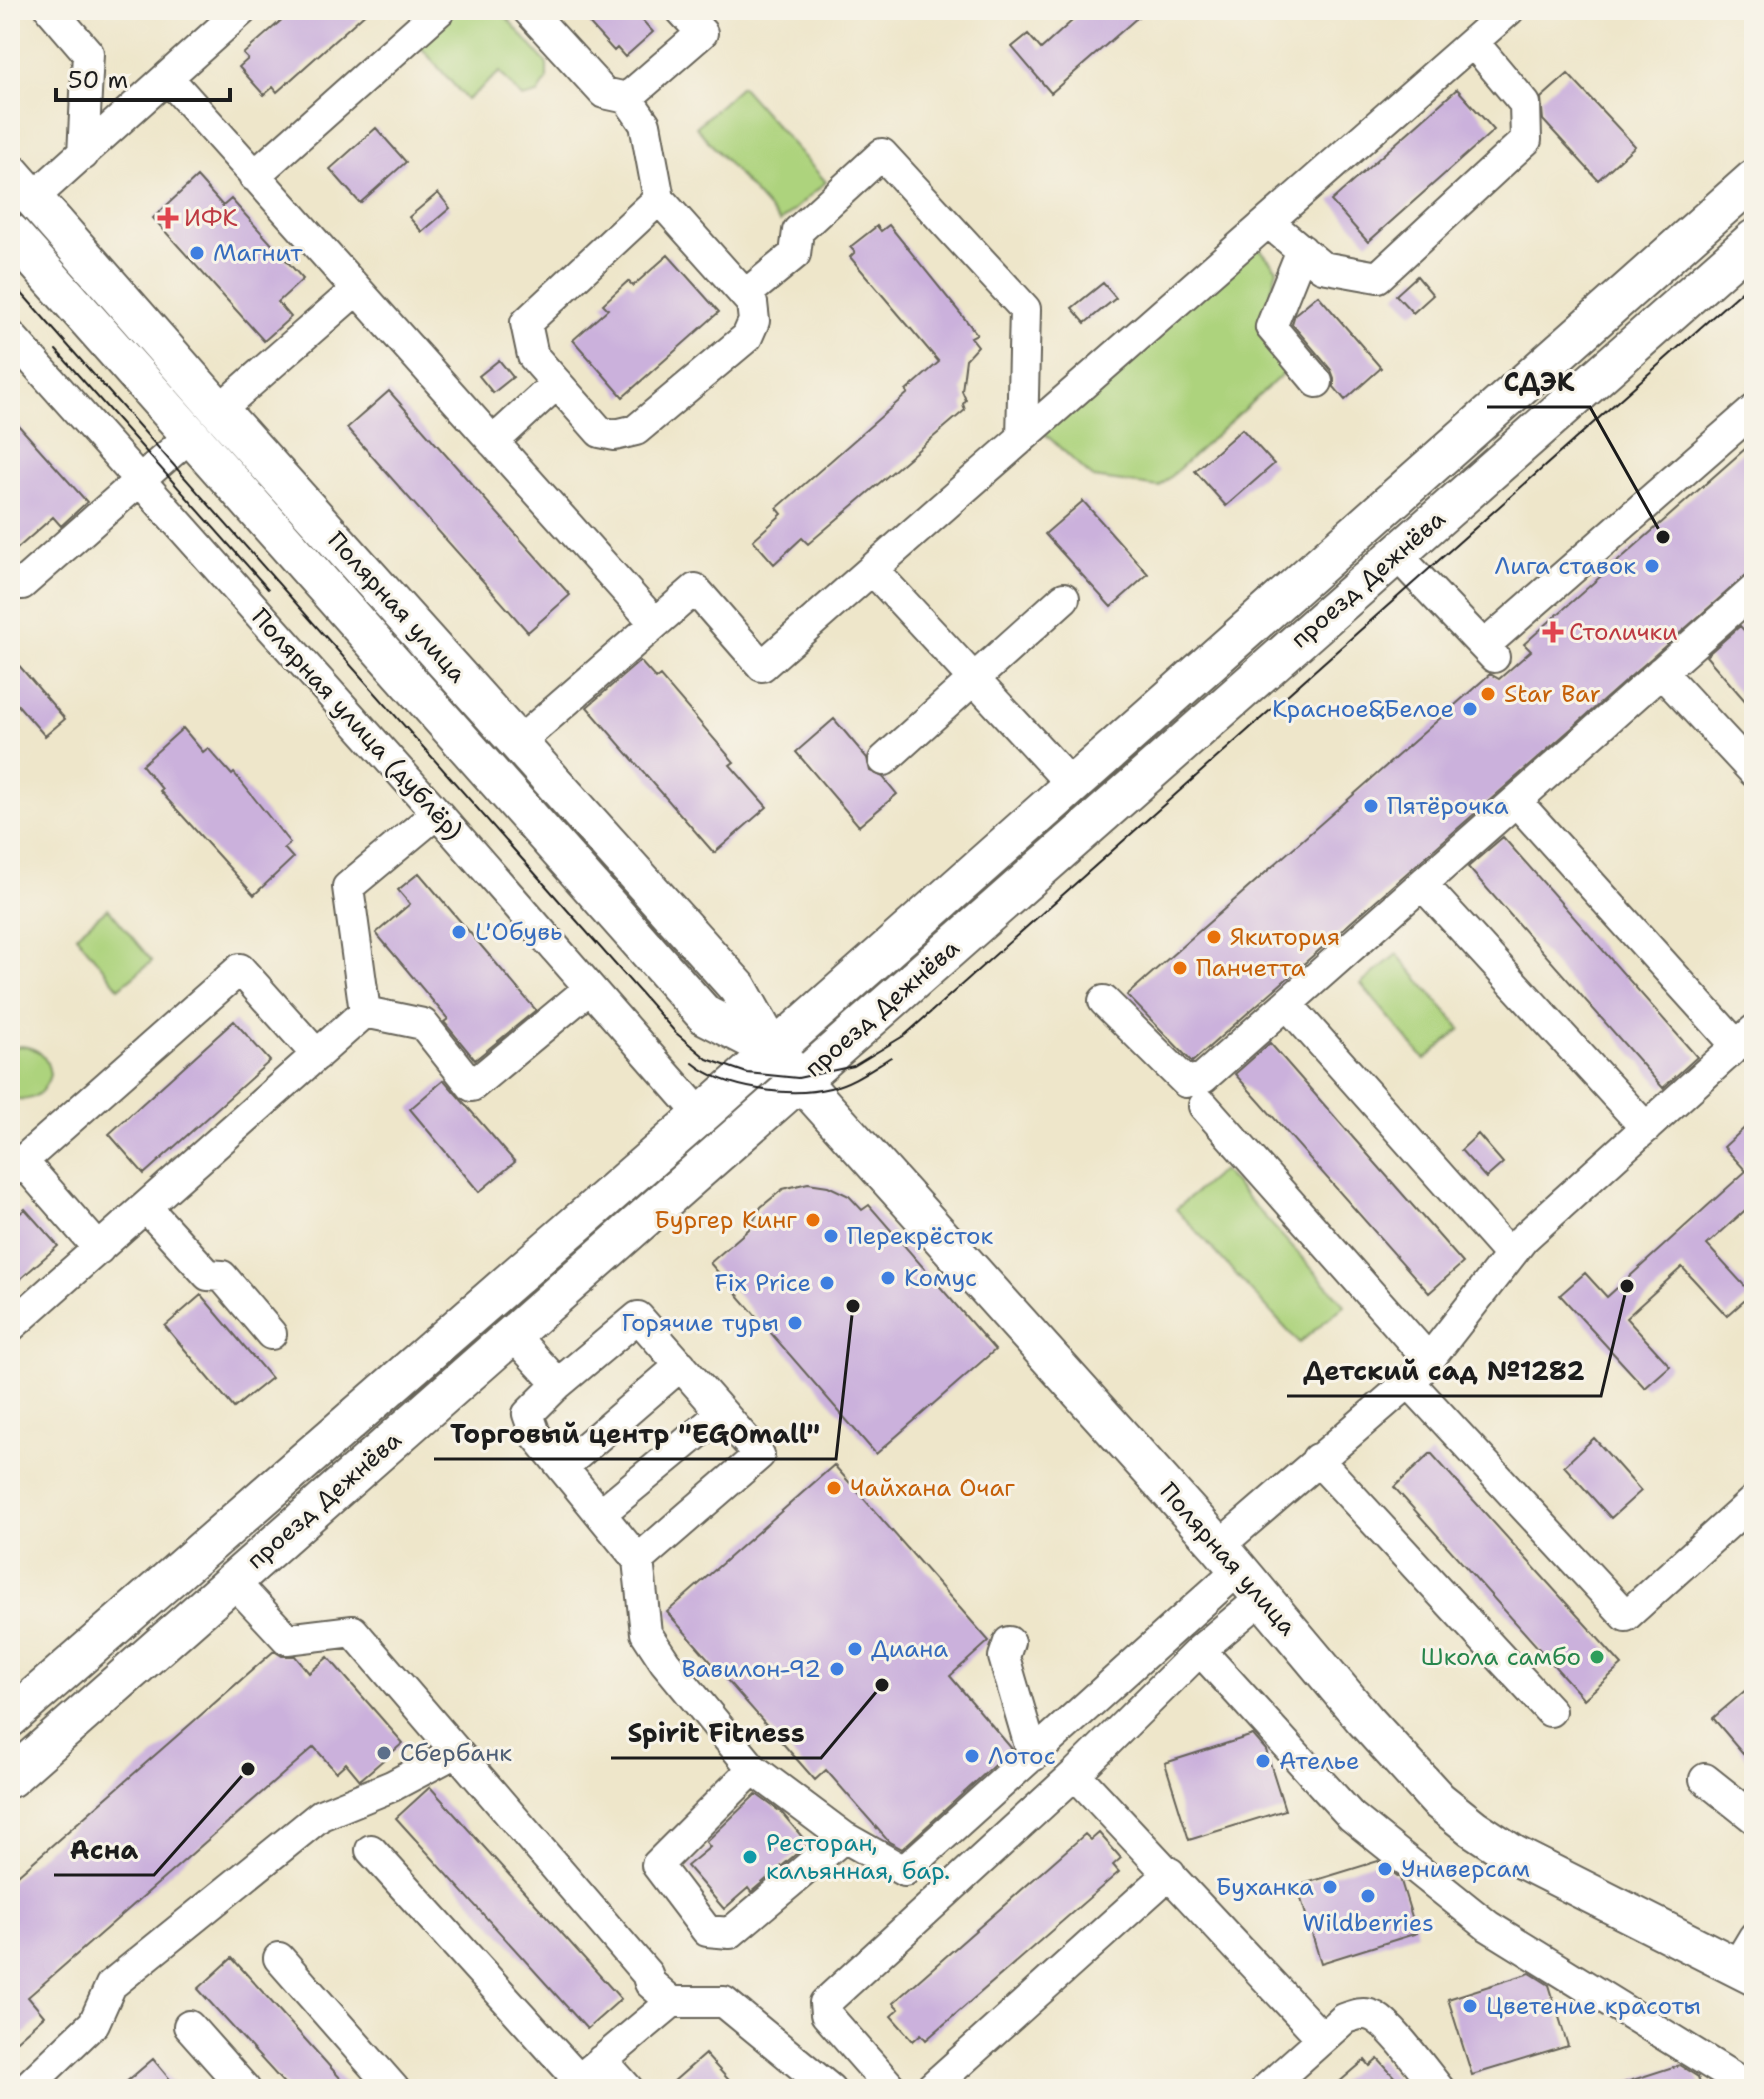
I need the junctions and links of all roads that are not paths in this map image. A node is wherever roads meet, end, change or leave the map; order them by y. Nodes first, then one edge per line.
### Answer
1 (51, 10) edge
2 (242, 10) edge
3 (440, 10) edge
4 (528, 10) edge
5 (681, 10) edge
6 (1490, 21) edge
7 (168, 78) junction
8 (627, 98) junction
9 (83, 155) junction
10 (254, 176) junction
11 (1754, 179) edge
12 (22, 185) edge
13 (659, 199) junction
14 (1268, 222) junction
15 (10, 232) edge
16 (1754, 239) edge
17 (1302, 250) junction
18 (356, 290) junction
19 (745, 295) junction
20 (10, 335) edge
21 (1317, 382) dead end
22 (557, 383) junction
23 (219, 410) junction
24 (1754, 410) edge
25 (190, 436) junction
26 (1022, 438) junction
27 (493, 442) junction
28 (140, 482) junction
29 (1396, 554) junction
30 (872, 569) junction
31 (10, 583) edge
32 (1752, 595) edge
33 (1064, 598) dead end
34 (655, 623) junction
35 (1661, 672) junction
36 (974, 679) junction
37 (519, 742) junction
38 (884, 760) dead end
39 (1754, 772) edge
40 (1072, 785) junction
41 (1516, 801) junction
42 (437, 813) junction
43 (1422, 884) junction
44 (590, 988) junction
45 (1104, 1001) dead end
46 (1287, 1004) junction
47 (365, 1012) junction
48 (1746, 1038) edge
49 (773, 1050) junction
50 (317, 1055) junction
51 (800, 1080) junction
52 (1204, 1106) dead end
53 (701, 1115) junction
54 (1646, 1128) junction
55 (16, 1167) edge
56 (146, 1207) junction
57 (99, 1249) junction
58 (1510, 1255) junction
59 (10, 1327) edge
60 (271, 1334) dead end
61 (512, 1334) junction
62 (681, 1365) junction
63 (1419, 1371) junction
64 (558, 1384) junction
65 (722, 1413) junction
66 (1317, 1459) junction
67 (563, 1467) junction
68 (1754, 1500) edge
69 (601, 1513) junction
70 (638, 1560) junction
71 (1240, 1570) junction
72 (233, 1581) junction
73 (1009, 1642) dead end
74 (1200, 1650) junction
75 (1550, 1711) dead end
76 (10, 1718) edge
77 (456, 1752) junction
78 (1033, 1756) junction
79 (753, 1769) junction
80 (1075, 1774) junction
81 (10, 1778) edge
82 (1705, 1779) dead end
83 (1754, 1818) edge
84 (844, 1837) junction
85 (371, 1850) dead end
86 (1170, 1873) junction
87 (279, 1958) dead end
88 (1748, 1960) edge
89 (672, 2002) junction
90 (189, 2026) dead end
91 (1322, 2038) junction
92 (602, 2060) junction
93 (573, 2084) edge
94 (947, 2084) edge
95 (25, 2089) edge
96 (245, 2089) edge
97 (394, 2089) edge
98 (628, 2089) edge
99 (830, 2089) edge
100 (892, 2089) edge
101 (1266, 2089) edge
102 (1439, 2089) edge
103 (1752, 2089) edge

1 - 9 street
2 - 7 street
3 - 10 street
4 - 8 street
5 - 8 street
6 - 14 street
6 - 17 street
7 - 9 street
7 - 10 street
8 - 13 street
9 - 12 street
10 - 18 street
11 - 40 main road, проезд Дежнёва
12 - 23 main road, Полярная улица
13 - 19 street
13 - 22 street
14 - 17 street
14 - 26 street
15 - 25 main road, Полярная улица
16 - 29 main road, проезд Дежнёва
17 - 21 street
18 - 23 street
18 - 27 street
19 - 22 street
19 - 26 street
20 - 28 street, Полярная улица (дублёр)
22 - 27 street
23 - 37 main road, Полярная улица
24 - 29 street
25 - 28 street
25 - 49 main road, Полярная улица
26 - 30 street
27 - 34 street
28 - 31 street
28 - 42 street, Полярная улица (дублёр)
29 - 51 main road, проезд Дежнёва
30 - 34 street
30 - 36 street
32 - 35 street
33 - 36 street
34 - 37 street
35 - 39 street
35 - 41 street
36 - 38 street
36 - 40 street
37 - 49 main road, Полярная улица
40 - 49 main road, проезд Дежнёва
41 - 43 street
41 - 48 street
42 - 44 street, Полярная улица (дублёр)
42 - 47 street
43 - 46 street
43 - 54 street
44 - 47 street
44 - 53 street, Полярная улица (дублёр)
45 - 46 street
46 - 58 street
47 - 50 street
48 - 54 street
49 - 51 main road, Полярная улица
49 - 53 main road, проезд Дежнёва
50 - 55 street
50 - 56 street
51 - 61 main road, проезд Дежнёва
51 - 71 main road, Полярная улица
52 - 63 street
53 - 76 main road, проезд Дежнёва
54 - 58 street
55 - 57 street
56 - 57 street
56 - 60 street
57 - 59 street
58 - 63 street
61 - 64 street
61 - 72 main road, проезд Дежнёва
62 - 64 street
62 - 65 street
62 - 67 street
63 - 66 street
63 - 68 street
64 - 67 street
65 - 69 street
65 - 70 street
66 - 71 street
66 - 75 street
67 - 69 street
69 - 70 street
70 - 79 street
71 - 74 street
71 - 78 street
71 - 88 main road, Полярная улица
72 - 77 street
72 - 81 main road, проезд Дежнёва
73 - 78 street
74 - 80 street
74 - 103 street
77 - 89 street
77 - 95 street
78 - 84 street
79 - 84 street
79 - 84 street
80 - 86 street
80 - 100 street
82 - 83 street
85 - 93 street
86 - 91 street
86 - 94 street
87 - 97 street
89 - 92 street
89 - 99 street
90 - 96 street
91 - 101 street
91 - 102 street
92 - 93 street
92 - 98 street

